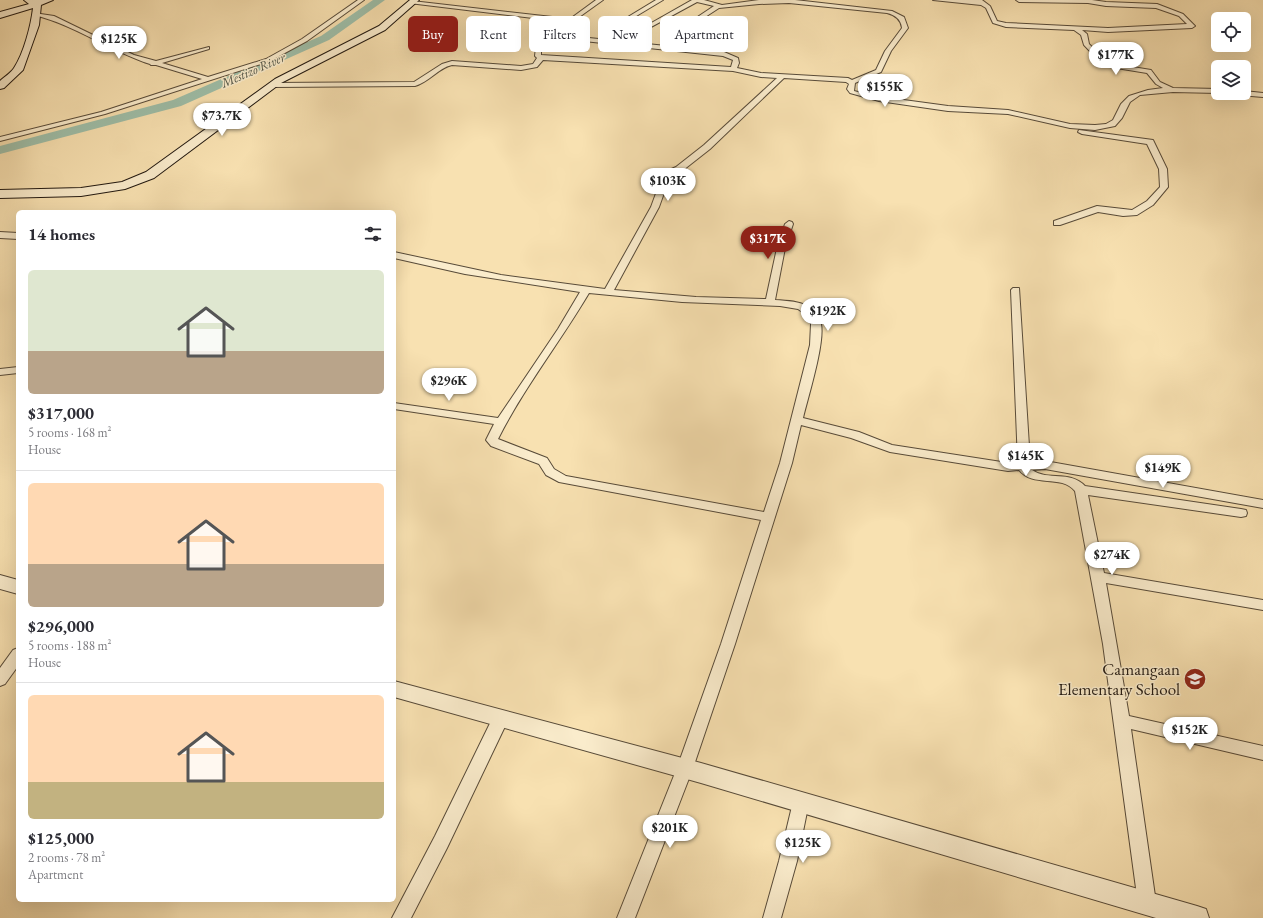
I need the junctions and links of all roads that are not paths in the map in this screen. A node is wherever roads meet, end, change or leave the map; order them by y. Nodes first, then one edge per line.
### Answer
1 (28, 0) edge
2 (49, 0) edge
3 (361, 0) edge
4 (600, 0) edge
5 (660, 0) edge
6 (697, 0) edge
7 (936, 0) edge
8 (1019, 0) edge
9 (411, 1) edge
10 (980, 2) edge
11 (718, 6) junction
12 (647, 8) junction
13 (36, 9) junction
14 (674, 12) junction
15 (0, 15) edge
16 (531, 16) edge
17 (578, 16) edge
18 (633, 16) edge
19 (702, 16) edge
20 (652, 24) edge
21 (1077, 30) junction
22 (590, 40) edge
23 (207, 48) dead end
24 (538, 52) edge
25 (541, 58) junction
26 (154, 64) junction
27 (733, 69) junction
28 (783, 76) junction
29 (208, 80) junction
30 (852, 82) junction
31 (273, 85) junction
32 (0, 86) edge
33 (1172, 90) junction
34 (1211, 91) edge
35 (1251, 94) edge
36 (1263, 95) edge
37 (1072, 126) junction
38 (206, 130) junction
39 (0, 139) edge
40 (0, 190) edge
41 (0, 194) edge
42 (1057, 223) dead end
43 (789, 224) dead end
44 (0, 235) edge
45 (16, 236) edge
46 (396, 256) edge
47 (586, 290) junction
48 (1016, 290) dead end
49 (608, 292) junction
50 (770, 302) junction
51 (16, 370) edge
52 (0, 372) edge
53 (396, 406) edge
54 (796, 420) junction
55 (501, 422) junction
56 (1024, 466) junction
57 (1081, 490) junction
58 (1263, 504) edge
59 (1241, 513) dead end
60 (769, 517) junction
61 (1099, 577) junction
62 (0, 582) edge
63 (16, 586) edge
64 (1263, 605) edge
65 (16, 657) edge
66 (0, 680) edge
67 (396, 690) edge
68 (502, 718) junction
69 (1123, 721) junction
70 (1263, 753) edge
71 (685, 768) junction
72 (801, 802) junction
73 (1158, 910) edge
74 (401, 918) edge
75 (626, 918) edge
76 (772, 918) edge
77 (1197, 918) edge

1 - 13 main road
2 - 13 main road
3 - 29 street
4 - 17 street
5 - 12 street
6 - 11 street
6 - 14 street
7 - 10 street
8 - 21 street
9 - 16 street
9 - 31 main road
9 - 38 main road
10 - 21 street
11 - 19 street
11 - 30 street
12 - 14 street
12 - 18 street
13 - 15 main road
13 - 26 street
13 - 32 main road
14 - 20 street
21 - 33 street
22 - 27 street
23 - 26 street
24 - 25 street
25 - 27 street
25 - 31 street
26 - 29 street
27 - 28 street
28 - 30 street
28 - 49 street
29 - 39 street
30 - 37 street
31 - 38 main road
33 - 34 street
33 - 37 street
35 - 36 street
37 - 42 street
38 - 40 main road
38 - 41 main road
43 - 50 street
44 - 45 street
46 - 47 street
47 - 49 street
47 - 55 street
48 - 56 street
49 - 50 street
50 - 54 street
51 - 52 street
53 - 55 street
54 - 56 street
54 - 60 street
55 - 60 street
56 - 57 street
56 - 58 street
57 - 59 street
57 - 61 street
60 - 71 street
61 - 64 street
61 - 69 street
62 - 63 street
65 - 66 street
67 - 68 street
68 - 71 street
68 - 74 street
69 - 70 street
69 - 73 street
71 - 72 street
71 - 75 street
72 - 73 street
72 - 76 street
73 - 77 street

